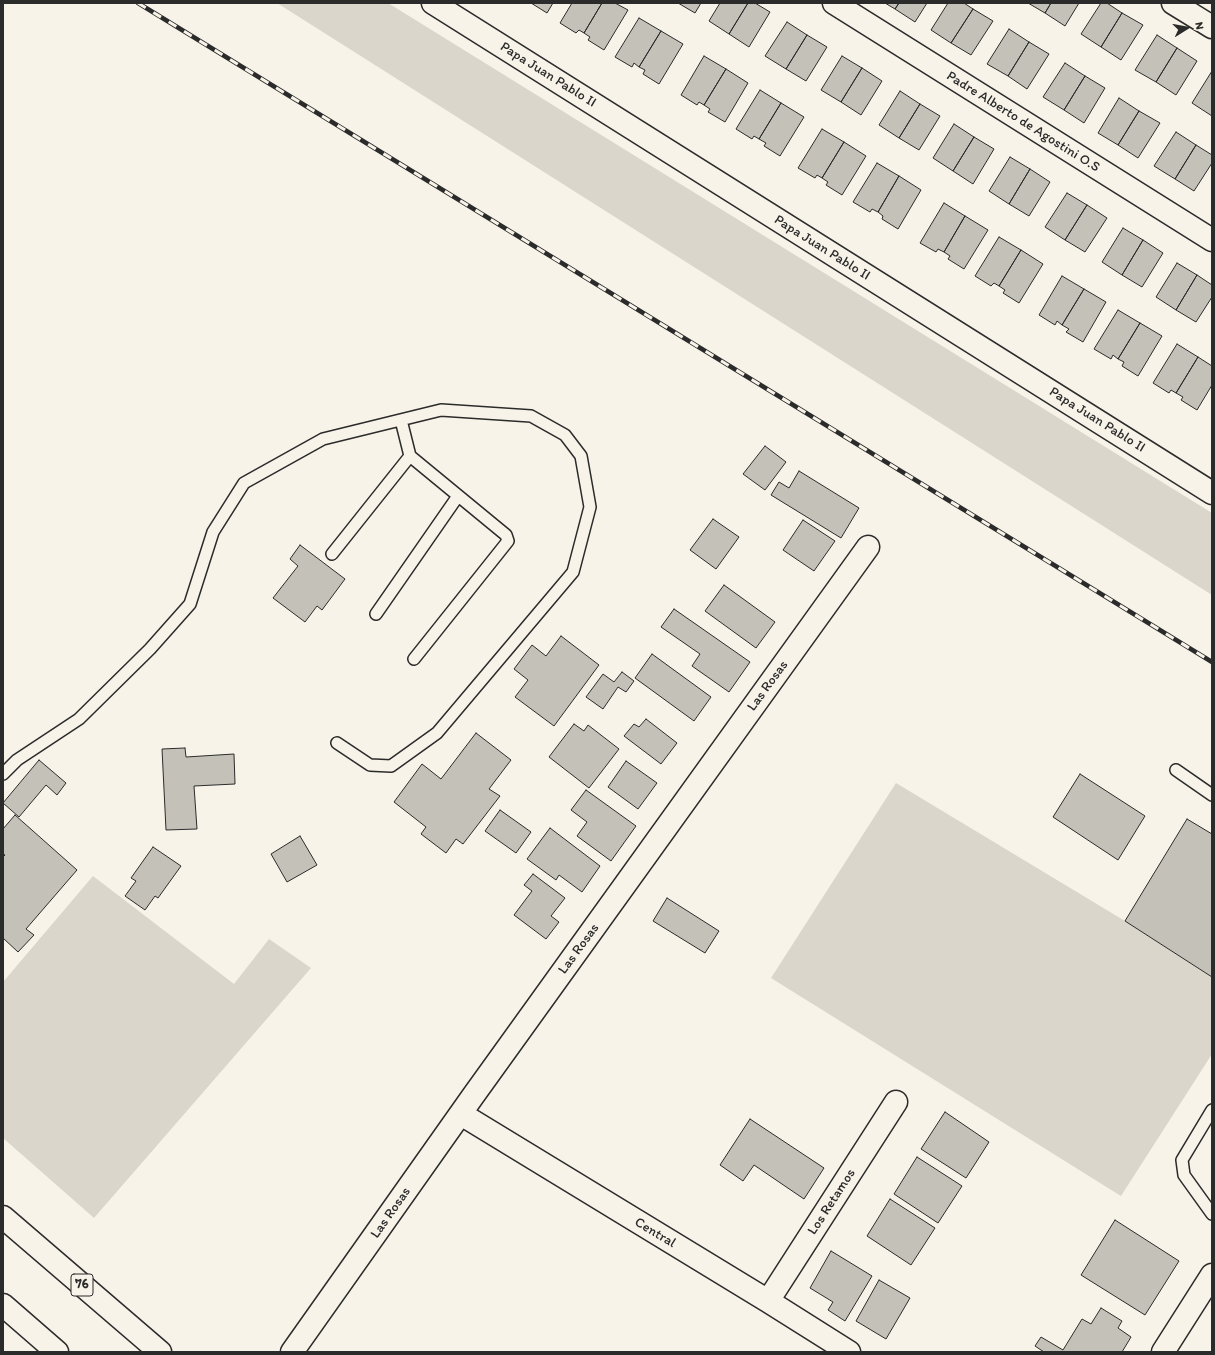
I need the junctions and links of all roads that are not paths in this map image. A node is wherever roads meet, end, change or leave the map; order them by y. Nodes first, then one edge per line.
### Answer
1 (433, 3) edge
2 (834, 3) edge
3 (1173, 3) edge
4 (1212, 27) edge
5 (1212, 240) edge
6 (401, 420) junction
7 (410, 456) junction
8 (1212, 493) edge
9 (458, 496) junction
10 (868, 547) dead end
11 (332, 554) dead end
12 (376, 614) dead end
13 (414, 659) dead end
14 (337, 744) dead end
15 (1176, 770) dead end
16 (3, 774) edge
17 (1212, 795) edge
18 (896, 1102) dead end
19 (1212, 1110) edge
20 (461, 1114) junction
21 (1212, 1214) edge
22 (3, 1217) edge
23 (1212, 1275) edge
24 (768, 1301) junction
25 (3, 1305) edge
26 (57, 1352) edge
27 (160, 1352) edge
28 (292, 1352) edge
29 (849, 1352) edge
30 (1162, 1352) edge

1 - 8 street, Papa Juan Pablo II
2 - 5 street, Padre Alberto de Agostini O.S
3 - 4 street
6 - 7 lane
6 - 14 lane
6 - 16 lane
7 - 9 lane
7 - 11 lane
9 - 12 lane
9 - 13 lane
10 - 20 street, Las Rosas
15 - 17 lane
18 - 24 street, Los Retamos
19 - 21 lane
20 - 24 street, Central
20 - 28 street, Las Rosas
22 - 27 street, 76
23 - 30 street
24 - 29 street, Central
25 - 26 street

